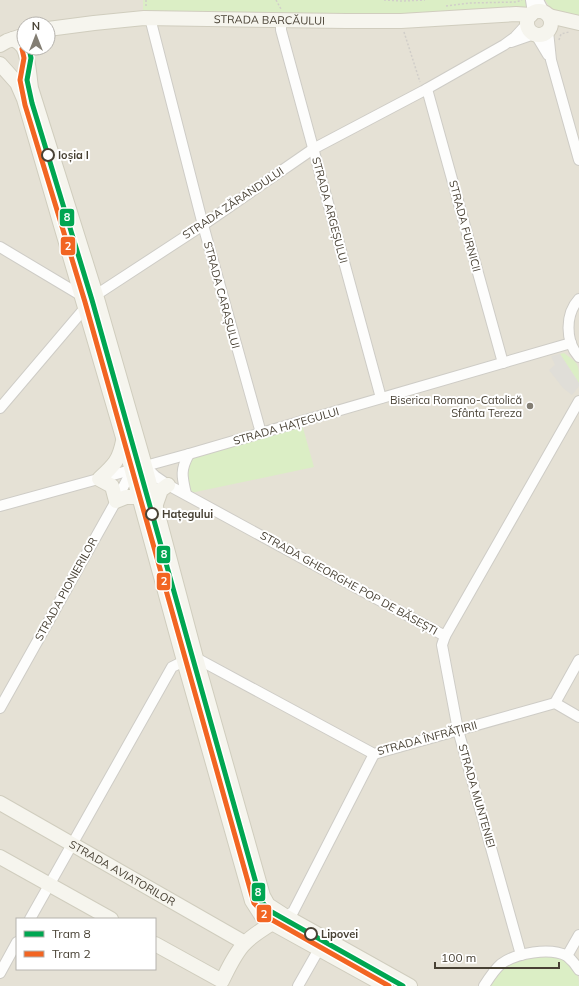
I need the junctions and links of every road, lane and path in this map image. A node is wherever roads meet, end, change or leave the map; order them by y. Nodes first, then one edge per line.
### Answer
1 (276, 0) edge
2 (384, 0) edge
3 (425, 0) edge
4 (516, 0) edge
5 (516, 4) dead end
6 (282, 16) junction
7 (150, 18) junction
8 (537, 19) edge
9 (401, 21) junction
10 (577, 27) edge
11 (56, 28) edge
12 (16, 38) edge
13 (559, 44) dead end
14 (0, 45) edge
15 (26, 56) edge
16 (0, 64) edge
17 (425, 90) junction
18 (313, 149) junction
19 (579, 160) edge
20 (203, 225) junction
21 (0, 247) edge
22 (96, 295) junction
23 (579, 299) edge
24 (84, 302) junction
25 (571, 343) junction
26 (579, 357) edge
27 (503, 363) junction
28 (4, 397) edge
29 (381, 398) junction
30 (579, 401) edge
31 (0, 408) edge
32 (260, 433) junction
33 (123, 440) junction
34 (189, 454) junction
35 (138, 468) junction
36 (99, 479) junction
37 (168, 485) junction
38 (186, 494) junction
39 (139, 497) junction
40 (116, 501) junction
41 (0, 506) edge
42 (155, 507) junction
43 (445, 636) junction
44 (190, 659) junction
45 (579, 660) edge
46 (555, 703) junction
47 (0, 708) edge
48 (579, 717) edge
49 (458, 730) junction
50 (374, 754) junction
51 (0, 803) edge
52 (73, 843) junction
53 (0, 857) edge
54 (49, 884) junction
55 (285, 916) junction
56 (31, 918) edge
57 (109, 918) edge
58 (272, 923) junction
59 (579, 934) edge
60 (245, 943) junction
61 (16, 944) edge
62 (156, 945) edge
63 (319, 949) junction
64 (521, 955) junction
65 (567, 956) junction
66 (579, 970) edge
67 (0, 973) edge
68 (222, 984) edge
69 (298, 986) edge
70 (386, 986) edge
71 (410, 986) edge
72 (484, 986) edge

1 - 6 path
2 - 3 path
4 - 5 path
6 - 7 street, STRADA BARCĂULUI
6 - 9 street, STRADA BARCĂULUI
6 - 18 street, STRADA ARGEȘULUI
7 - 11 street, STRADA BARCĂULUI
7 - 20 street, STRADA CARAȘULUI
8 - 9 street, STRADA BARCĂULUI
8 - 10 street, STRADA BARCĂULUI
8 - 17 street, STRADA ZĂRANDULUI
8 - 19 street
9 - 17 path
10 - 13 path
12 - 14 street
15 - 22 street
16 - 24 street
17 - 18 street, STRADA ZĂRANDULUI
17 - 27 street, STRADA FURNICII
18 - 20 street, STRADA ZĂRANDULUI
18 - 29 street, STRADA ARGEȘULUI
20 - 22 street, STRADA ZĂRANDULUI
20 - 32 street, STRADA CARAȘULUI
21 - 24 street
22 - 24 street, STRADA ZĂRANDULUI
22 - 35 street
23 - 25 street
24 - 28 street, STRADA ZĂRANDULUI
24 - 33 street
25 - 26 street
25 - 27 street, STRADA HAȚEGULUI
27 - 29 street, STRADA HAȚEGULUI
28 - 31 street, STRADA ZĂRANDULUI
29 - 32 street, STRADA HAȚEGULUI
30 - 43 street, STRADA GHEORGHE POP DE BĂSEȘTI
32 - 34 street, STRADA HAȚEGULUI
33 - 35 street
33 - 36 street
34 - 35 street, STRADA HAȚEGULUI
34 - 38 street
35 - 36 street, STRADA HAȚEGULUI
35 - 37 street, STRADA GHEORGHE POP DE BĂSEȘTI
35 - 39 street
35 - 40 street, STRADA PIONIERILOR
35 - 42 street
36 - 40 street
36 - 41 street, STRADA HAȚEGULUI
37 - 38 street, STRADA GHEORGHE POP DE BĂSEȘTI
37 - 42 street
38 - 43 street, STRADA GHEORGHE POP DE BĂSEȘTI
39 - 40 street
39 - 44 street
40 - 47 street, STRADA PIONIERILOR
42 - 44 street
43 - 49 street, STRADA MUNTENIEI
44 - 50 street, STRADA ÎNFRĂȚIRII
44 - 52 street
44 - 55 street
44 - 58 street
45 - 46 street
46 - 48 street
46 - 49 street, STRADA ÎNFRĂȚIRII
49 - 50 street, STRADA ÎNFRĂȚIRII
49 - 64 street, STRADA MUNTENIEI
50 - 55 street
51 - 52 street, STRADA AVIATORILOR
52 - 54 street
52 - 60 street, STRADA AVIATORILOR
53 - 54 street
54 - 56 street
54 - 57 street
55 - 58 street
55 - 71 street
58 - 60 street
58 - 63 street
59 - 65 street
60 - 68 street
61 - 67 street
62 - 68 street
63 - 69 street
63 - 70 street
64 - 65 street
64 - 72 street
65 - 66 street

